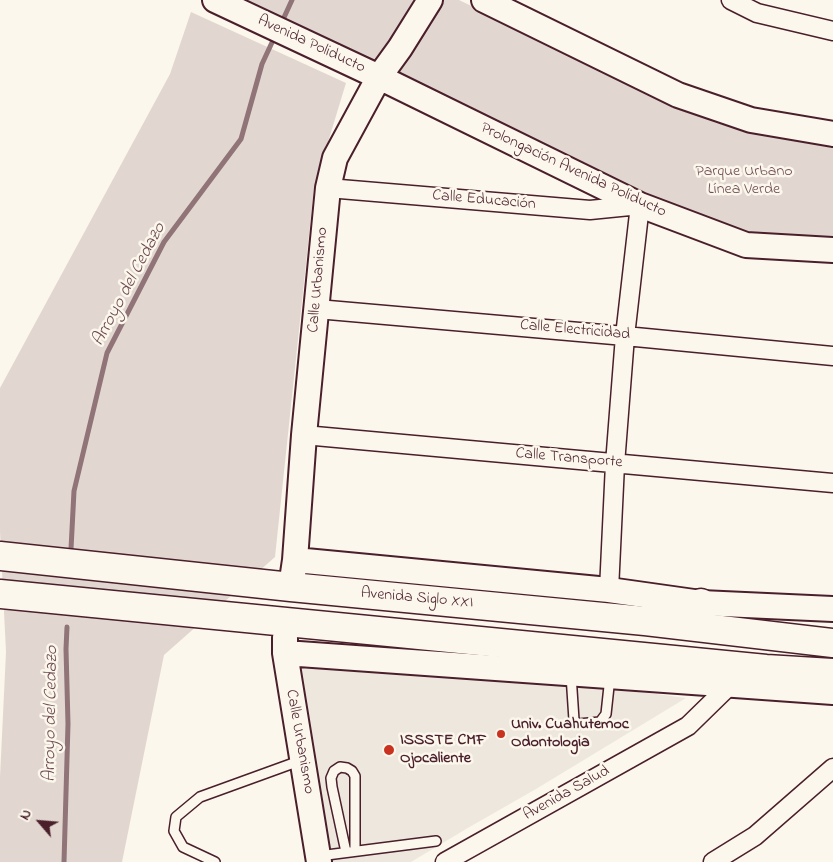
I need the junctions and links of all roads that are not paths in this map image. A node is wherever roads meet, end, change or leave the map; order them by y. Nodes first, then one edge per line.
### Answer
1 (215, 0) edge
2 (430, 0) edge
3 (484, 0) edge
4 (731, 0) edge
5 (758, 6) edge
6 (833, 31) edge
7 (379, 78) junction
8 (833, 134) edge
9 (328, 188) junction
10 (640, 205) junction
11 (833, 250) edge
12 (317, 308) junction
13 (625, 336) junction
14 (833, 356) edge
15 (304, 434) junction
16 (616, 464) junction
17 (833, 483) edge
18 (0, 556) edge
19 (295, 560) junction
20 (291, 587) junction
21 (609, 590) junction
22 (0, 594) edge
23 (701, 603) junction
24 (828, 604) edge
25 (286, 621) junction
26 (645, 621) junction
27 (833, 643) edge
28 (285, 652) junction
29 (766, 669) junction
30 (571, 673) junction
31 (833, 673) edge
32 (610, 675) junction
33 (833, 682) edge
34 (731, 684) junction
35 (833, 692) edge
36 (302, 759) junction
37 (833, 768) edge
38 (436, 841) dead end
39 (350, 852) junction
40 (319, 859) edge
41 (215, 862) edge
42 (445, 862) edge
43 (713, 862) edge

1 - 7 street, Avenida Poliducto
2 - 7 street, Calle Urbanismo
3 - 8 street
4 - 5 street
5 - 6 street
7 - 9 street, Calle Urbanismo
7 - 10 street, Prolongación Avenida Poliducto
9 - 10 street, Calle Educación
9 - 12 street, Calle Urbanismo
10 - 11 street, Prolongación Avenida Poliducto
10 - 13 street
12 - 13 street, Calle Electricidad
12 - 15 street, Calle Urbanismo
13 - 14 street, Calle Electricidad
13 - 16 street
15 - 16 street, Calle Transporte
15 - 19 street, Calle Urbanismo
16 - 17 street, Calle Transporte
16 - 21 street
18 - 20 highway, Avenida Siglo XXI
19 - 20 street, Calle Urbanismo
19 - 21 street, Avenida Siglo XXI
20 - 26 highway, Avenida Siglo XXI
21 - 23 street, Avenida Siglo XXI
22 - 25 highway
23 - 24 street, Avenida Siglo XXI
23 - 26 highway
25 - 28 street, Calle Urbanismo
25 - 29 highway
26 - 27 highway, Avenida Siglo XXI
28 - 30 street
28 - 36 street, Calle Urbanismo
29 - 31 highway
29 - 33 highway
30 - 32 street
30 - 32 lane
32 - 34 street
34 - 35 street
34 - 42 street, Avenida Salud
36 - 40 street, Calle Urbanismo
36 - 41 lane
37 - 43 street
38 - 39 lane
39 - 39 lane
39 - 40 lane

